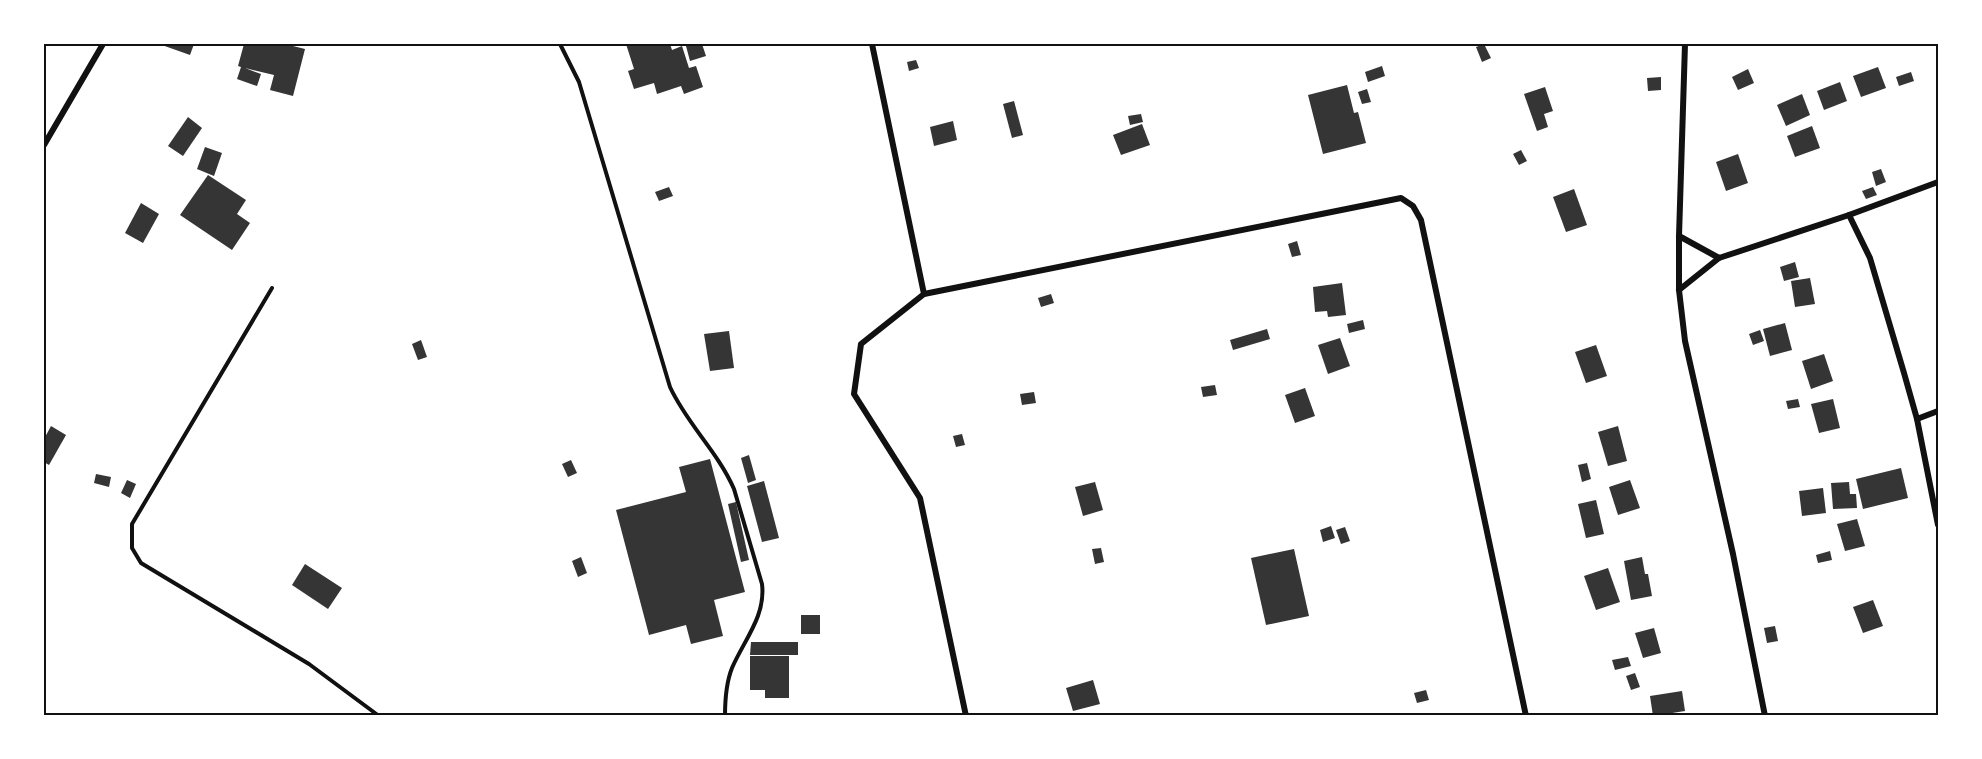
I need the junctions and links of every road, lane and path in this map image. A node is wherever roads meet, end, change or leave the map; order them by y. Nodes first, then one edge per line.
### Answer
1 (103, 44) edge
2 (560, 44) edge
3 (872, 44) edge
4 (1685, 44) edge
5 (44, 145) edge
6 (1938, 182) edge
7 (1849, 215) junction
8 (1679, 236) junction
9 (1719, 258) junction
10 (272, 288) dead end
11 (1679, 290) junction
12 (924, 294) junction
13 (1938, 411) edge
14 (1917, 419) junction
15 (1938, 525) edge
16 (379, 716) edge
17 (725, 716) edge
18 (966, 716) edge
19 (1526, 716) edge
20 (1765, 716) edge

1 - 5 street
2 - 17 lane
3 - 12 street
4 - 8 street
6 - 7 street
7 - 9 street
7 - 14 street
8 - 9 street
8 - 11 street
9 - 11 street
10 - 16 lane
11 - 20 street
12 - 18 street
12 - 19 street
13 - 14 street
14 - 15 street

